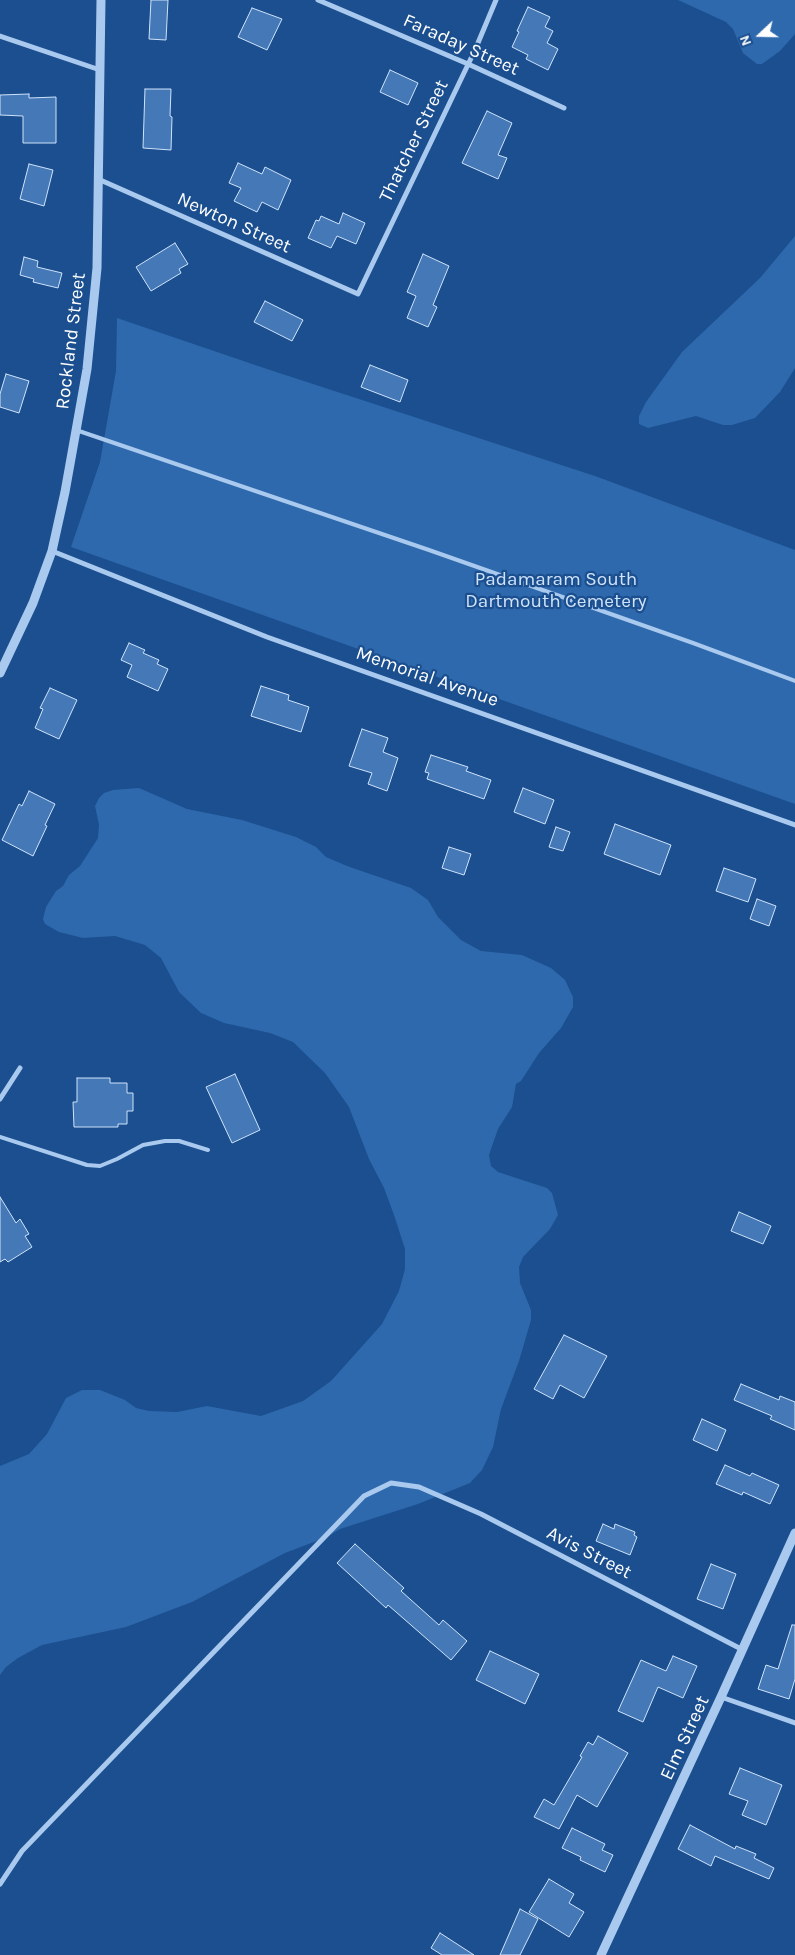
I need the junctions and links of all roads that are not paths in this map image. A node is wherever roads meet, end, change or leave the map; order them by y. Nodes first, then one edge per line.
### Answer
1 (101, 0) edge
2 (318, 0) edge
3 (496, 0) edge
4 (0, 36) edge
5 (468, 64) junction
6 (100, 70) junction
7 (564, 108) dead end
8 (98, 179) junction
9 (358, 294) joint
10 (76, 430) junction
11 (52, 551) junction
12 (0, 673) edge
13 (795, 681) edge
14 (795, 825) edge
15 (20, 1068) dead end
16 (0, 1099) edge
17 (0, 1137) edge
18 (208, 1150) dead end
19 (795, 1533) edge
20 (742, 1650) junction
21 (721, 1697) junction
22 (795, 1723) edge
23 (0, 1884) edge
24 (601, 1955) edge

1 - 6 street, Rockland Street
2 - 5 street, Faraday Street
3 - 5 street, Thatcher Street
4 - 6 street
5 - 7 street, Faraday Street
5 - 9 street, Thatcher Street
6 - 8 street, Rockland Street
8 - 9 street, Newton Street
8 - 10 street, Rockland Street
10 - 11 street, Rockland Street
10 - 13 lane
11 - 12 street, Rockland Street
11 - 14 street, Memorial Avenue
15 - 16 street
17 - 18 lane
19 - 20 street, Elm Street
20 - 21 street, Elm Street
20 - 23 street, Avis Street
21 - 22 street
21 - 24 street, Elm Street

